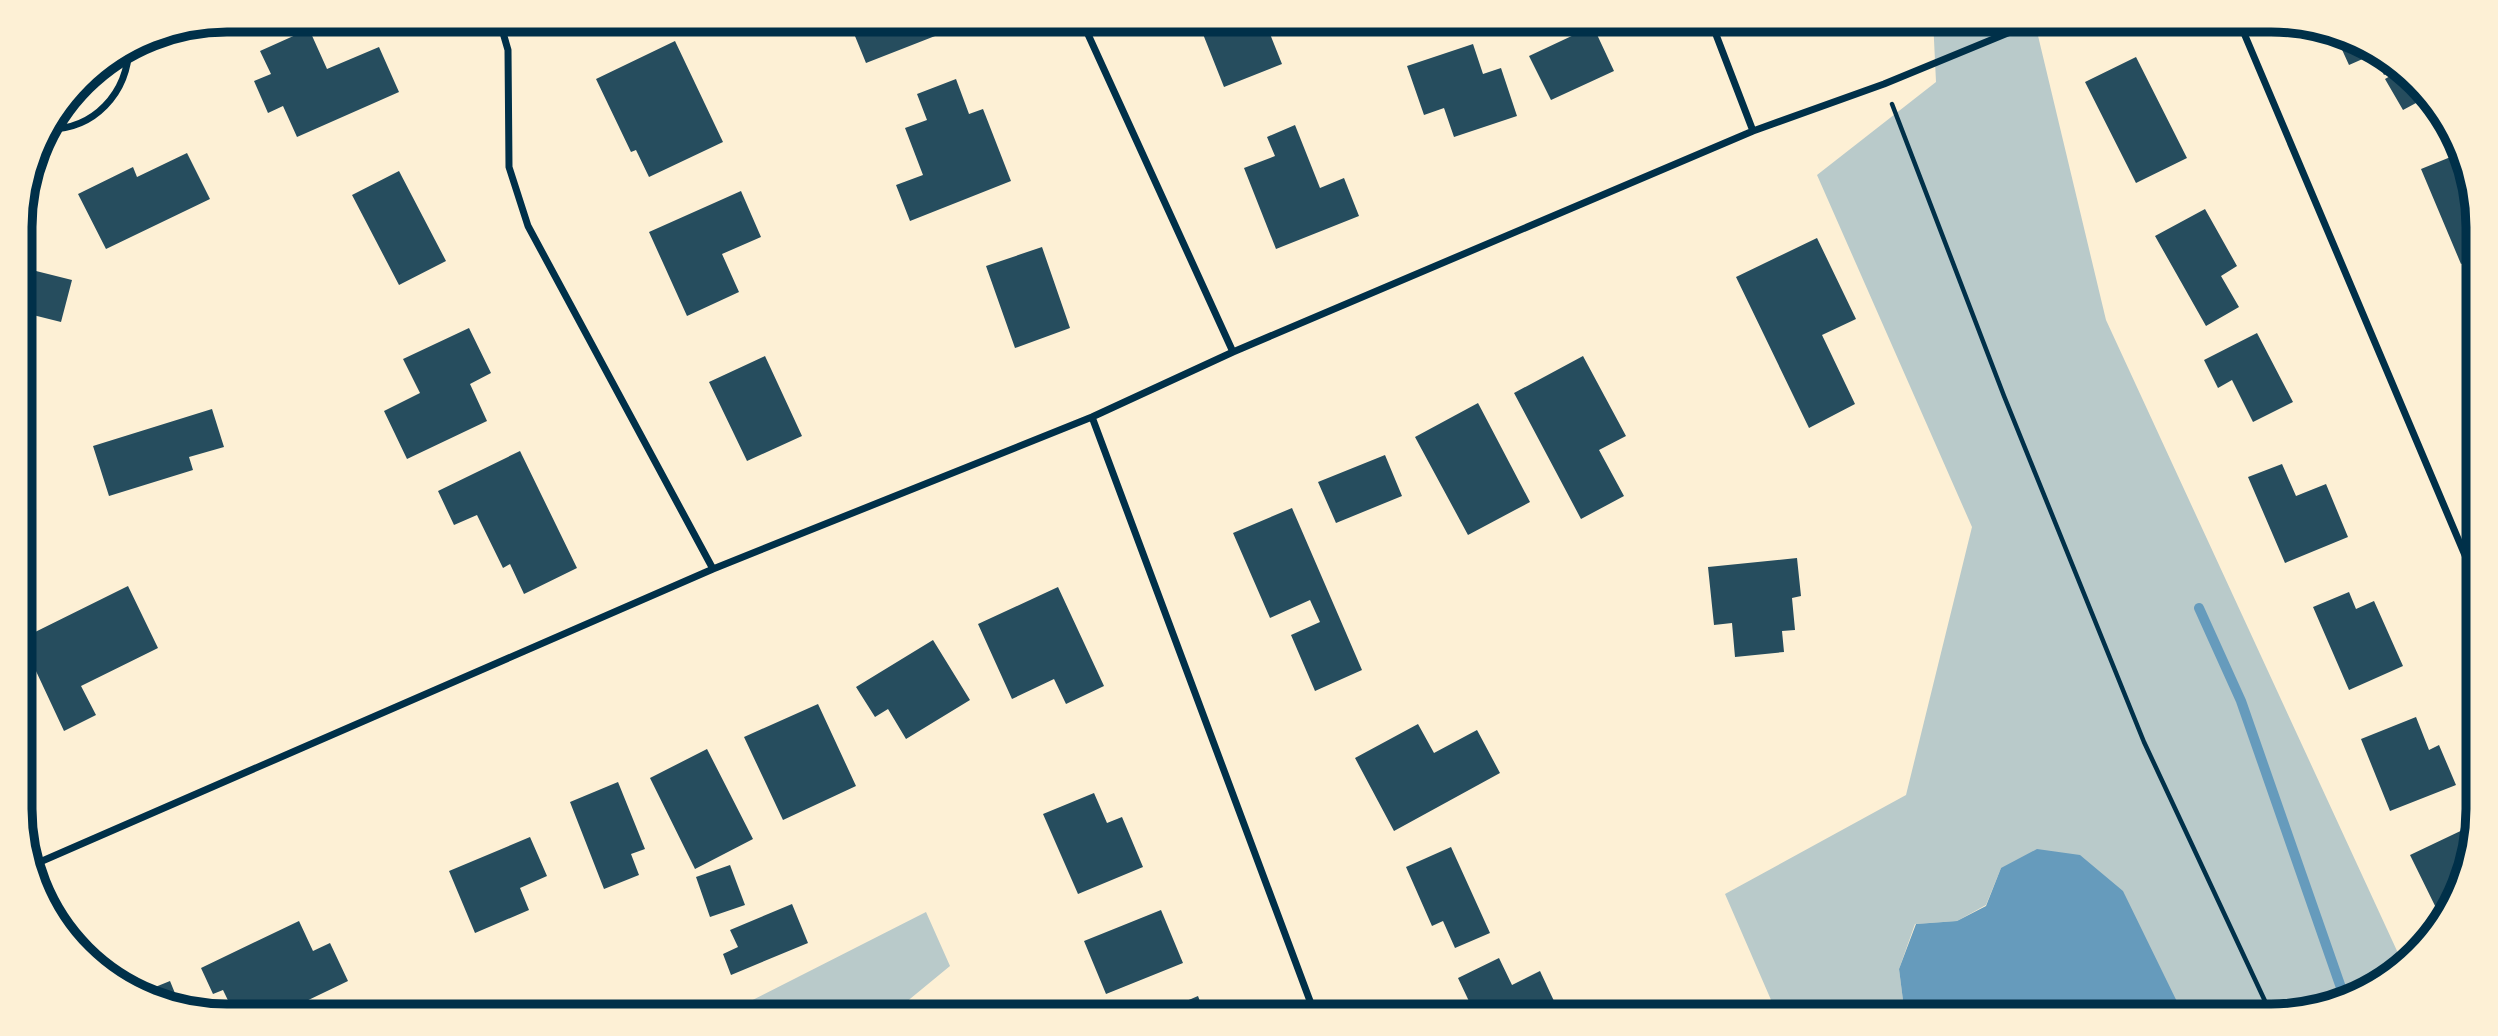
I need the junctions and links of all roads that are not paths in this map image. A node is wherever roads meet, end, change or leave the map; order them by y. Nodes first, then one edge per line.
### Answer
1 (1715, 31) edge
2 (2013, 31) edge
3 (2243, 31) edge
4 (503, 32) edge
5 (1087, 32) edge
6 (129, 58) edge
7 (58, 129) edge
8 (1753, 131) junction
9 (1233, 352) junction
10 (1092, 417) junction
11 (2466, 558) edge
12 (713, 569) junction
13 (39, 862) edge
14 (1311, 1004) edge

1 - 8 street
2 - 8 street
3 - 11 street
4 - 12 street
5 - 9 street
6 - 7 street
8 - 9 street
9 - 10 street
10 - 12 street
10 - 14 street
12 - 13 street

